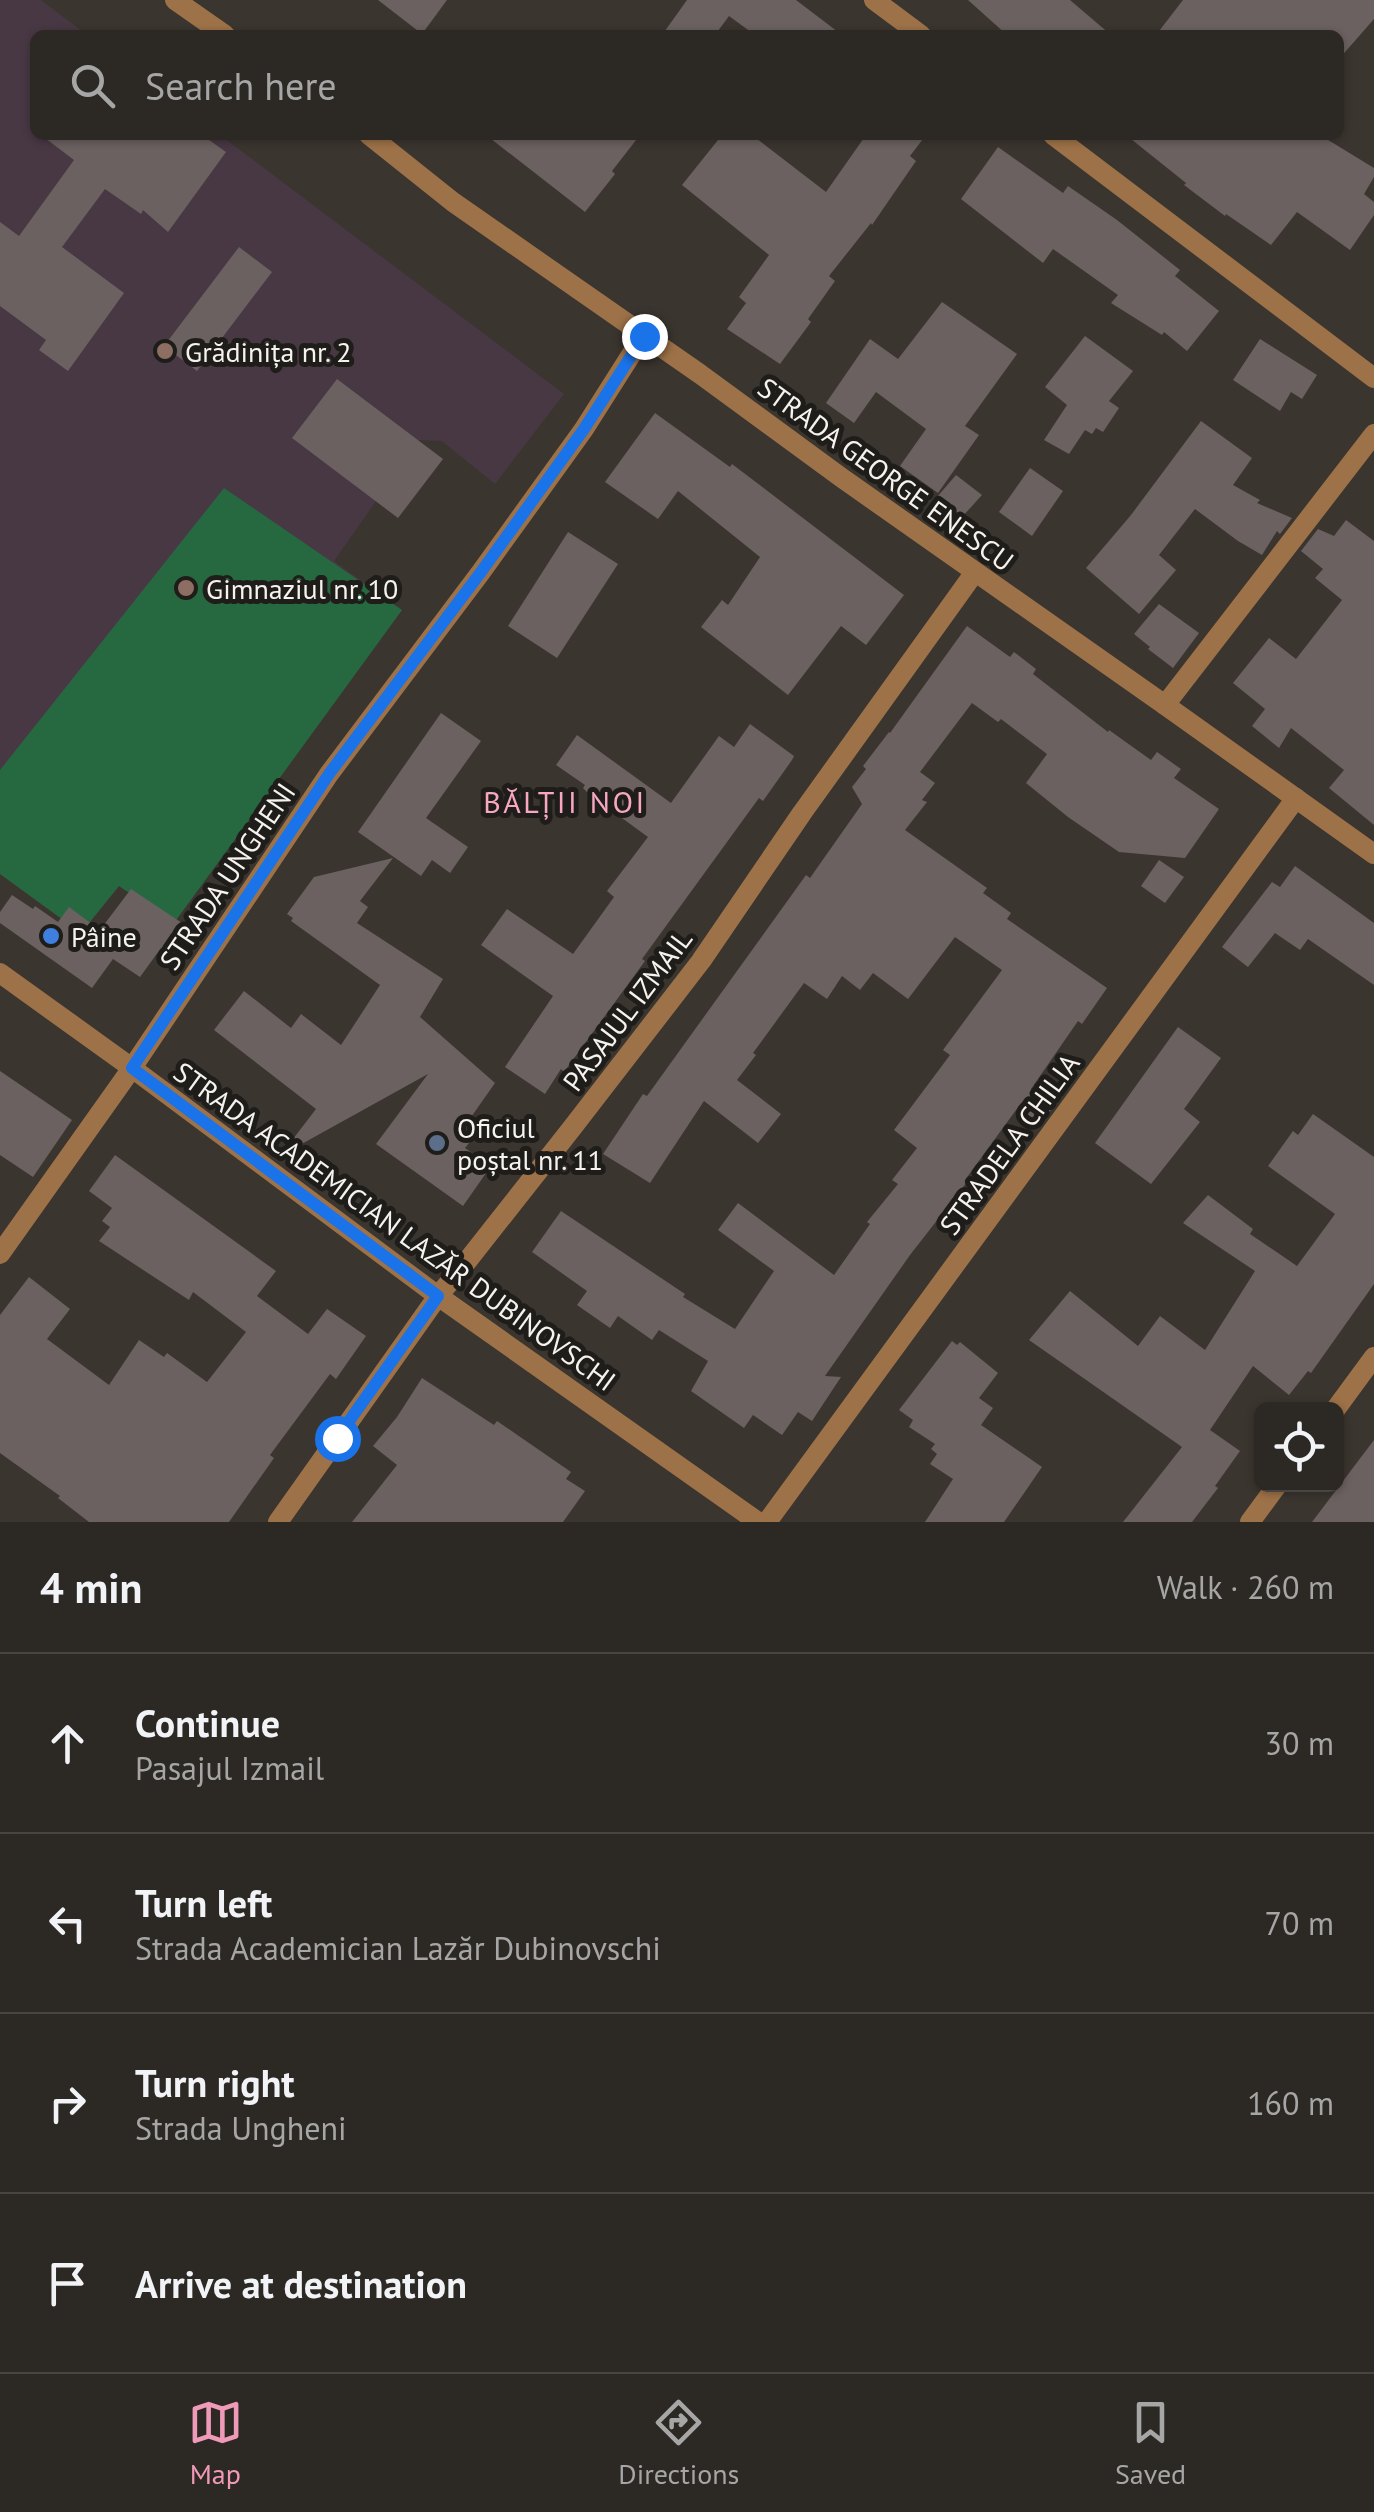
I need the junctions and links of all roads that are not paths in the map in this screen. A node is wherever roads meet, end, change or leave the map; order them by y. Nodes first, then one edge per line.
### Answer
1 (175, 0) edge
2 (874, 0) edge
3 (218, 30) edge
4 (913, 30) edge
5 (374, 140) edge
6 (1060, 140) edge
7 (644, 336) junction
8 (1374, 378) edge
9 (1374, 434) edge
10 (975, 572) junction
11 (1165, 704) junction
12 (1296, 798) junction
13 (1374, 854) edge
14 (0, 972) edge
15 (132, 1068) junction
16 (0, 1254) edge
17 (438, 1296) junction
18 (1374, 1357) edge
19 (1340, 1402) edge
20 (1272, 1492) edge
21 (278, 1522) edge
22 (758, 1522) edge
23 (766, 1522) edge
24 (1250, 1522) edge

1 - 3 street
2 - 4 street
5 - 7 street, STRADA GEORGE ENESCU
6 - 8 street
7 - 10 street, STRADA GEORGE ENESCU
7 - 15 street, STRADA UNGHENI
9 - 11 street
10 - 11 street, STRADA GEORGE ENESCU
10 - 17 street, PASAJUL IZMAIL
11 - 12 street, STRADA GEORGE ENESCU
12 - 13 street, STRADA GEORGE ENESCU
12 - 23 street, STRADELA CHILIA
14 - 15 street, STRADA ACADEMICIAN LAZĂR DUBINOVSCHI
15 - 16 street, STRADA UNGHENI
15 - 17 street, STRADA ACADEMICIAN LAZĂR DUBINOVSCHI
17 - 21 street, PASAJUL IZMAIL
17 - 22 street, STRADA ACADEMICIAN LAZĂR DUBINOVSCHI
18 - 19 street
20 - 24 street

